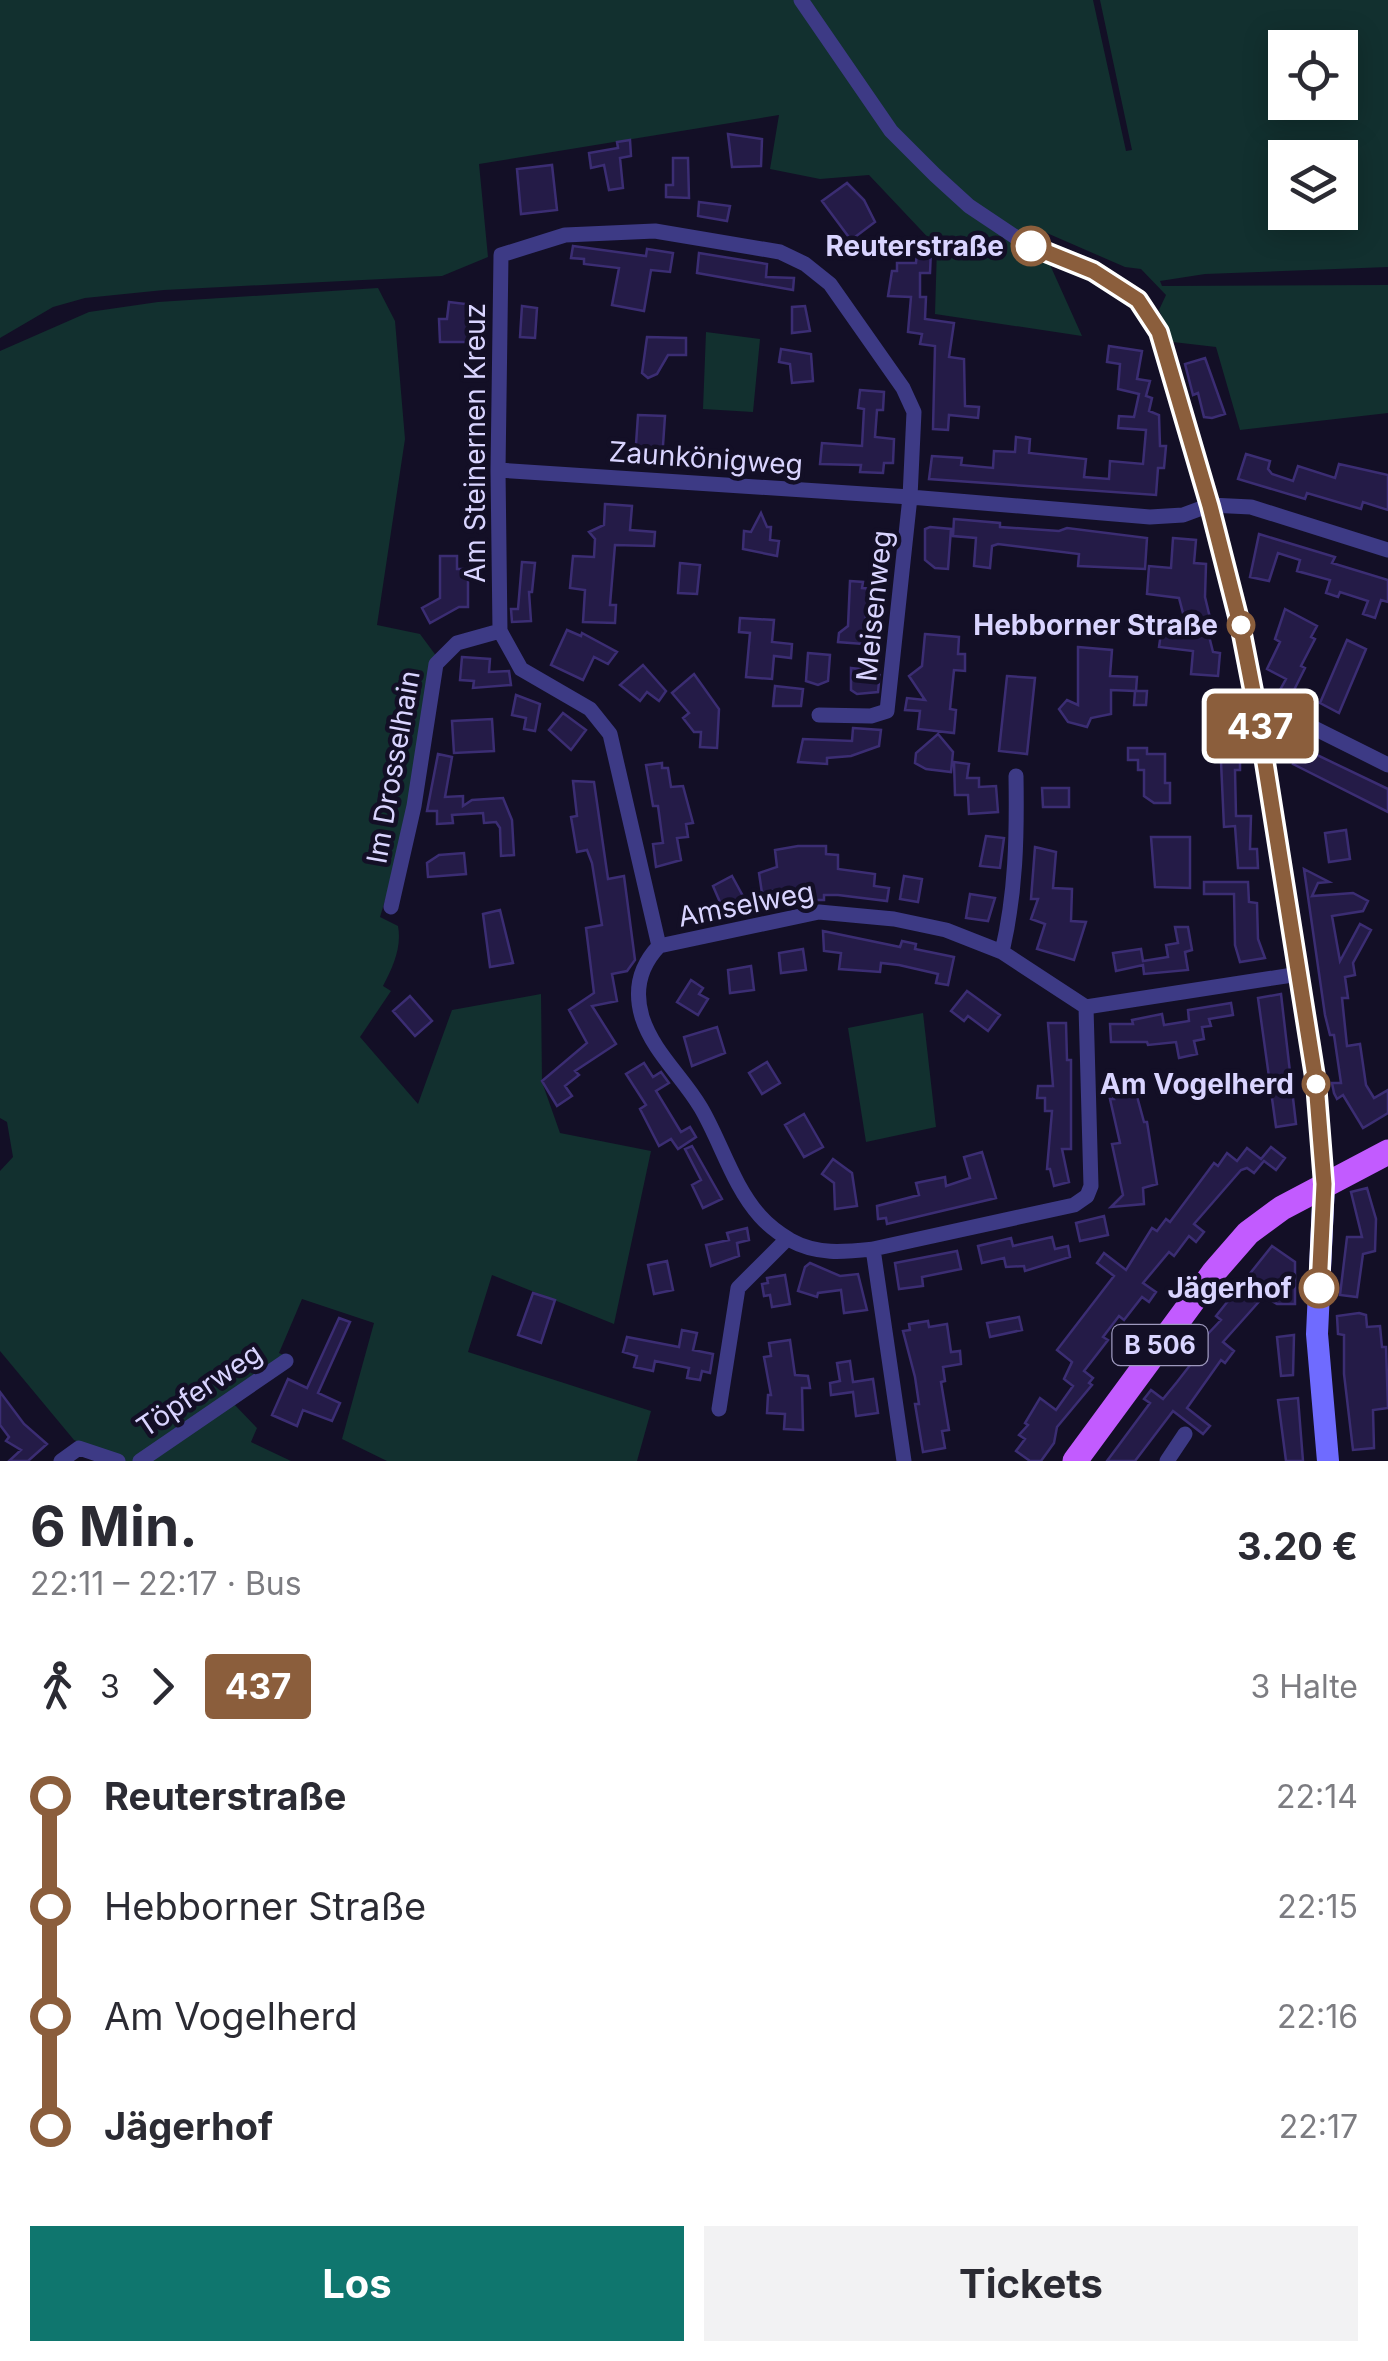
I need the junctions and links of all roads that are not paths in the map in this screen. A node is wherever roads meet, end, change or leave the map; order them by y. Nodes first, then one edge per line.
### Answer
1 (801, 0) edge
2 (498, 470) junction
3 (910, 496) junction
4 (1210, 506) junction
5 (1388, 550) edge
6 (500, 631) junction
7 (1256, 706) junction
8 (820, 715) dead end
9 (1388, 765) edge
10 (1016, 776) dead end
11 (391, 907) dead end
12 (659, 946) junction
13 (1002, 952) junction
14 (1299, 974) junction
15 (1086, 1007) junction
16 (1388, 1152) edge
17 (1324, 1184) junction
18 (787, 1238) junction
19 (873, 1249) junction
20 (286, 1361) dead end
21 (719, 1409) dead end
22 (1186, 1434) dead end
23 (61, 1461) edge
24 (118, 1461) edge
25 (140, 1461) edge
26 (904, 1461) edge
27 (1075, 1461) edge
28 (1167, 1461) edge
29 (1328, 1461) edge

1 - 4 street
2 - 3 street, Zaunkönigweg
2 - 3 street, Am Steinernen Kreuz
2 - 6 street, Am Steinernen Kreuz
3 - 4 street
3 - 8 street, Meisenweg
4 - 5 street
4 - 7 street
6 - 11 street, Im Drosselhain
6 - 12 street
7 - 9 street
7 - 14 street
10 - 13 street
12 - 13 street, Amselweg
12 - 18 street, Amselweg
13 - 15 street, Amselweg
14 - 15 street
14 - 17 street
15 - 19 street
16 - 17 main road, B 506
17 - 27 main road, B 506
17 - 29 street
18 - 19 street, Amselweg
18 - 21 street
19 - 26 street
20 - 25 street, Töpferweg
22 - 28 street
23 - 24 street, Töpferweg

